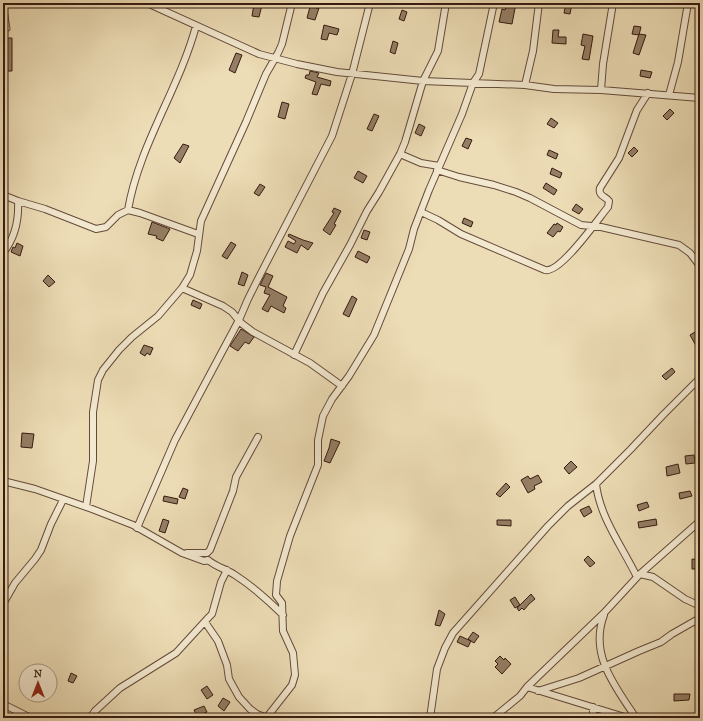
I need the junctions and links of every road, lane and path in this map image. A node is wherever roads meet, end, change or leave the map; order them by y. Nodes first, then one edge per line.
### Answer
1 (4, 3) edge
2 (147, 3) edge
3 (292, 3) edge
4 (370, 3) edge
5 (446, 3) edge
6 (494, 3) edge
7 (539, 3) edge
8 (613, 3) edge
9 (688, 3) edge
10 (196, 26) junction
11 (8, 29) dead end
12 (275, 58) junction
13 (352, 74) junction
14 (423, 81) junction
15 (473, 83) junction
16 (526, 85) junction
17 (601, 90) junction
18 (648, 93) junction
19 (669, 95) junction
20 (700, 98) edge
21 (400, 154) junction
22 (438, 168) junction
23 (3, 195) edge
24 (18, 201) junction
25 (128, 210) junction
26 (421, 212) junction
27 (593, 226) junction
28 (198, 234) junction
29 (3, 253) edge
30 (700, 266) edge
31 (182, 288) junction
32 (239, 320) junction
33 (294, 355) junction
34 (700, 378) edge
35 (342, 386) junction
36 (258, 436) dead end
37 (3, 481) edge
38 (596, 484) junction
39 (64, 500) junction
40 (86, 507) junction
41 (700, 521) edge
42 (136, 528) junction
43 (182, 553) junction
44 (227, 570) junction
45 (639, 575) junction
46 (3, 604) edge
47 (700, 606) edge
48 (604, 613) junction
49 (282, 615) junction
50 (700, 618) edge
51 (205, 622) junction
52 (605, 666) junction
53 (527, 687) junction
54 (538, 691) junction
55 (3, 704) edge
56 (593, 706) junction
57 (31, 718) edge
58 (90, 718) edge
59 (267, 718) edge
60 (430, 718) edge
61 (493, 718) edge
62 (593, 718) edge
63 (628, 718) edge
64 (636, 718) edge

1 - 11 lane
2 - 10 street
3 - 12 street
4 - 13 street
5 - 14 street
6 - 15 street
7 - 16 street
8 - 17 street
9 - 19 street
10 - 12 street
10 - 25 street
12 - 13 street
12 - 28 street
13 - 14 street
13 - 32 street
14 - 15 street
14 - 21 street
15 - 16 street
15 - 22 street
16 - 17 street
17 - 18 street
18 - 19 street
18 - 27 street
19 - 20 street
21 - 22 street
21 - 33 street
22 - 26 street
22 - 27 street
23 - 24 street
24 - 25 street
24 - 29 street
25 - 28 street
26 - 27 street
26 - 35 street
27 - 30 street
28 - 31 street
31 - 32 street
31 - 40 street
32 - 33 street
32 - 42 street
33 - 35 street
34 - 38 street
35 - 49 street
36 - 43 street
37 - 39 street
38 - 45 street
38 - 60 street
39 - 40 street
39 - 46 street
40 - 42 street
41 - 45 street
42 - 43 street
43 - 44 street
44 - 49 street
44 - 51 street
45 - 47 street
45 - 48 street
48 - 52 street
48 - 53 street
49 - 59 street
50 - 52 street
51 - 58 street
51 - 59 street
52 - 54 street
52 - 64 street
53 - 54 street
53 - 61 street
54 - 56 street
55 - 57 street
56 - 62 street
56 - 63 street

